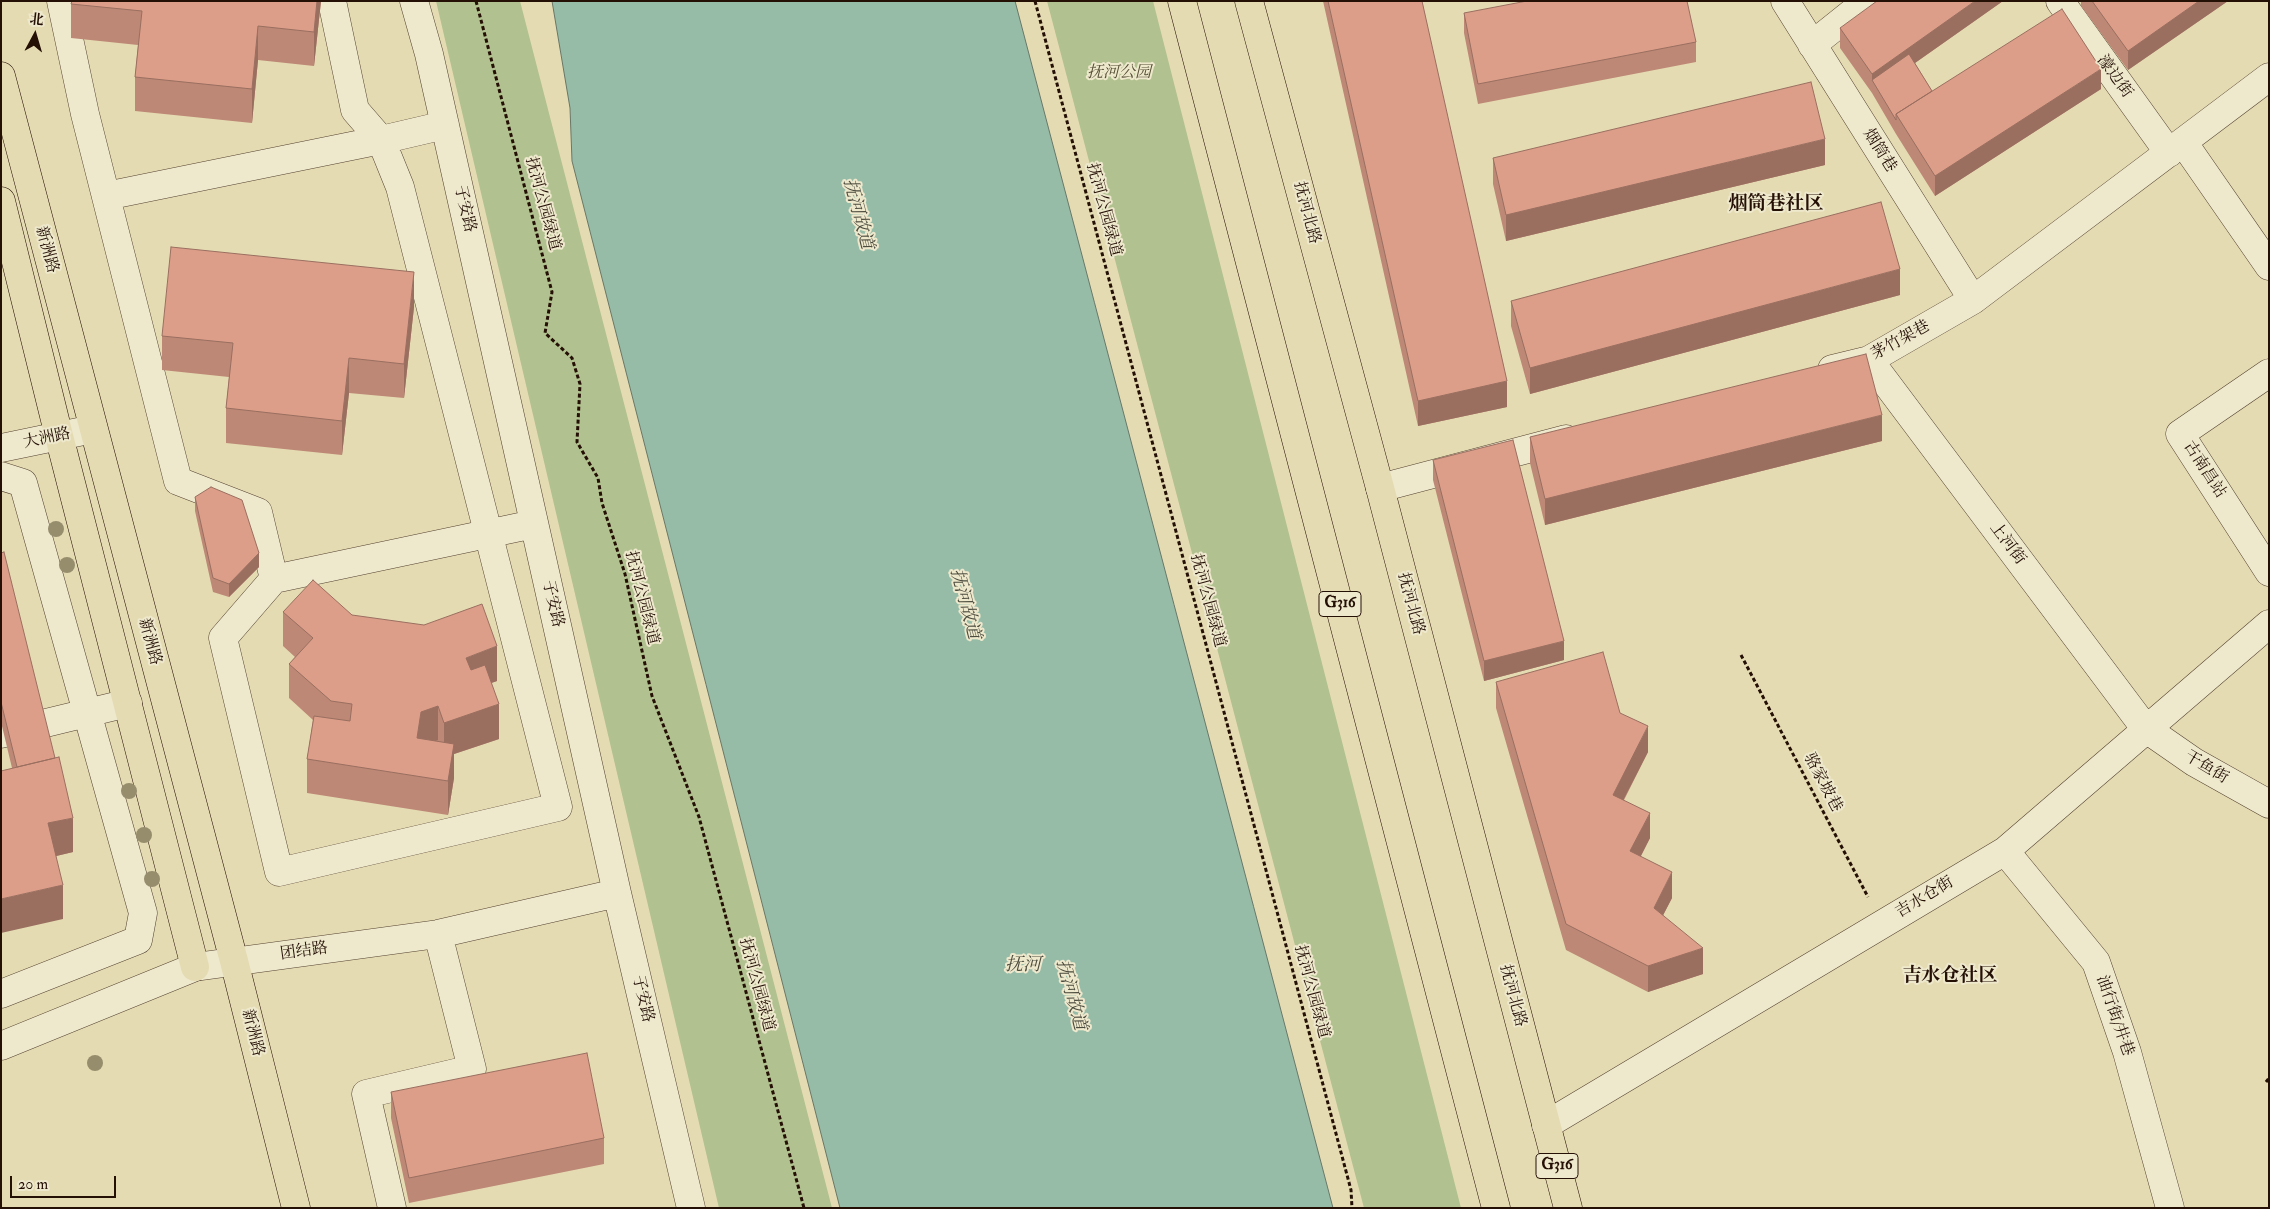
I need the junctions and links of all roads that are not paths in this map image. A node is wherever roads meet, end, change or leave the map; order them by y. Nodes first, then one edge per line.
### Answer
1 (61, 1) edge
2 (332, 1) edge
3 (414, 1) edge
4 (1182, 1) edge
5 (1249, 1) edge
6 (1784, 1) edge
7 (1867, 1) edge
8 (2060, 1) edge
9 (1812, 45) junction
10 (1, 76) edge
11 (2269, 77) edge
12 (445, 125) junction
13 (381, 140) junction
14 (2176, 147) junction
15 (106, 196) junction
16 (1, 200) edge
17 (2269, 266) edge
18 (1973, 300) junction
19 (1869, 360) junction
20 (2269, 373) edge
21 (1811, 375) edge
22 (93, 429) junction
23 (1591, 433) edge
24 (59, 436) junction
25 (1, 448) edge
26 (1, 476) edge
27 (1380, 488) junction
28 (534, 524) junction
29 (489, 533) junction
30 (2269, 572) edge
31 (274, 579) junction
32 (2269, 624) edge
33 (128, 703) junction
34 (86, 712) junction
35 (2145, 728) junction
36 (1, 734) edge
37 (2269, 804) edge
38 (2005, 850) junction
39 (617, 893) junction
40 (438, 934) junction
41 (234, 961) junction
42 (195, 967) junction
43 (1, 994) edge
44 (1, 1046) edge
45 (1546, 1125) junction
46 (296, 1208) edge
47 (392, 1208) edge
48 (691, 1208) edge
49 (1496, 1208) edge
50 (1568, 1208) edge
51 (2170, 1208) edge

1 - 15 street
2 - 13 street
3 - 12 street, 子安路
4 - 49 main road, G316
5 - 27 main road, 抚河北路 / G316
6 - 9 street, 烟筒巷
7 - 9 street
8 - 14 street, 濠边街
9 - 18 street, 烟筒巷
10 - 22 main road, 新洲路
11 - 14 street, 茅竹架巷
12 - 13 street
12 - 28 street, 子安路
13 - 15 street
13 - 29 street
14 - 17 street
14 - 18 street, 茅竹架巷
15 - 31 street
16 - 24 main road, 新洲路
18 - 19 street, 茅竹架巷
19 - 21 street, 茅竹架巷
19 - 35 street, 上河街
20 - 30 street, 古南昌站
22 - 24 street, 大洲路
22 - 41 main road, 新洲路
23 - 27 street
24 - 25 street, 大洲路
24 - 33 main road, 新洲路
26 - 34 street
27 - 45 main road, 抚河北路 / G316
28 - 29 street
28 - 39 street, 子安路
29 - 31 street
29 - 31 street
32 - 35 street, 吉水仓街
33 - 34 street
33 - 42 main road, 新洲路
34 - 36 street
34 - 43 street
35 - 37 street, 干鱼街
35 - 38 street, 吉水仓街
38 - 45 street, 吉水仓街
38 - 51 street, 油行街/井巷
39 - 40 street, 团结路
39 - 48 street, 子安路
40 - 41 street, 团结路
40 - 47 street
41 - 42 street, 团结路
41 - 46 main road, 新洲路
42 - 44 street, 团结路
45 - 50 main road, 抚河北路 / G316

